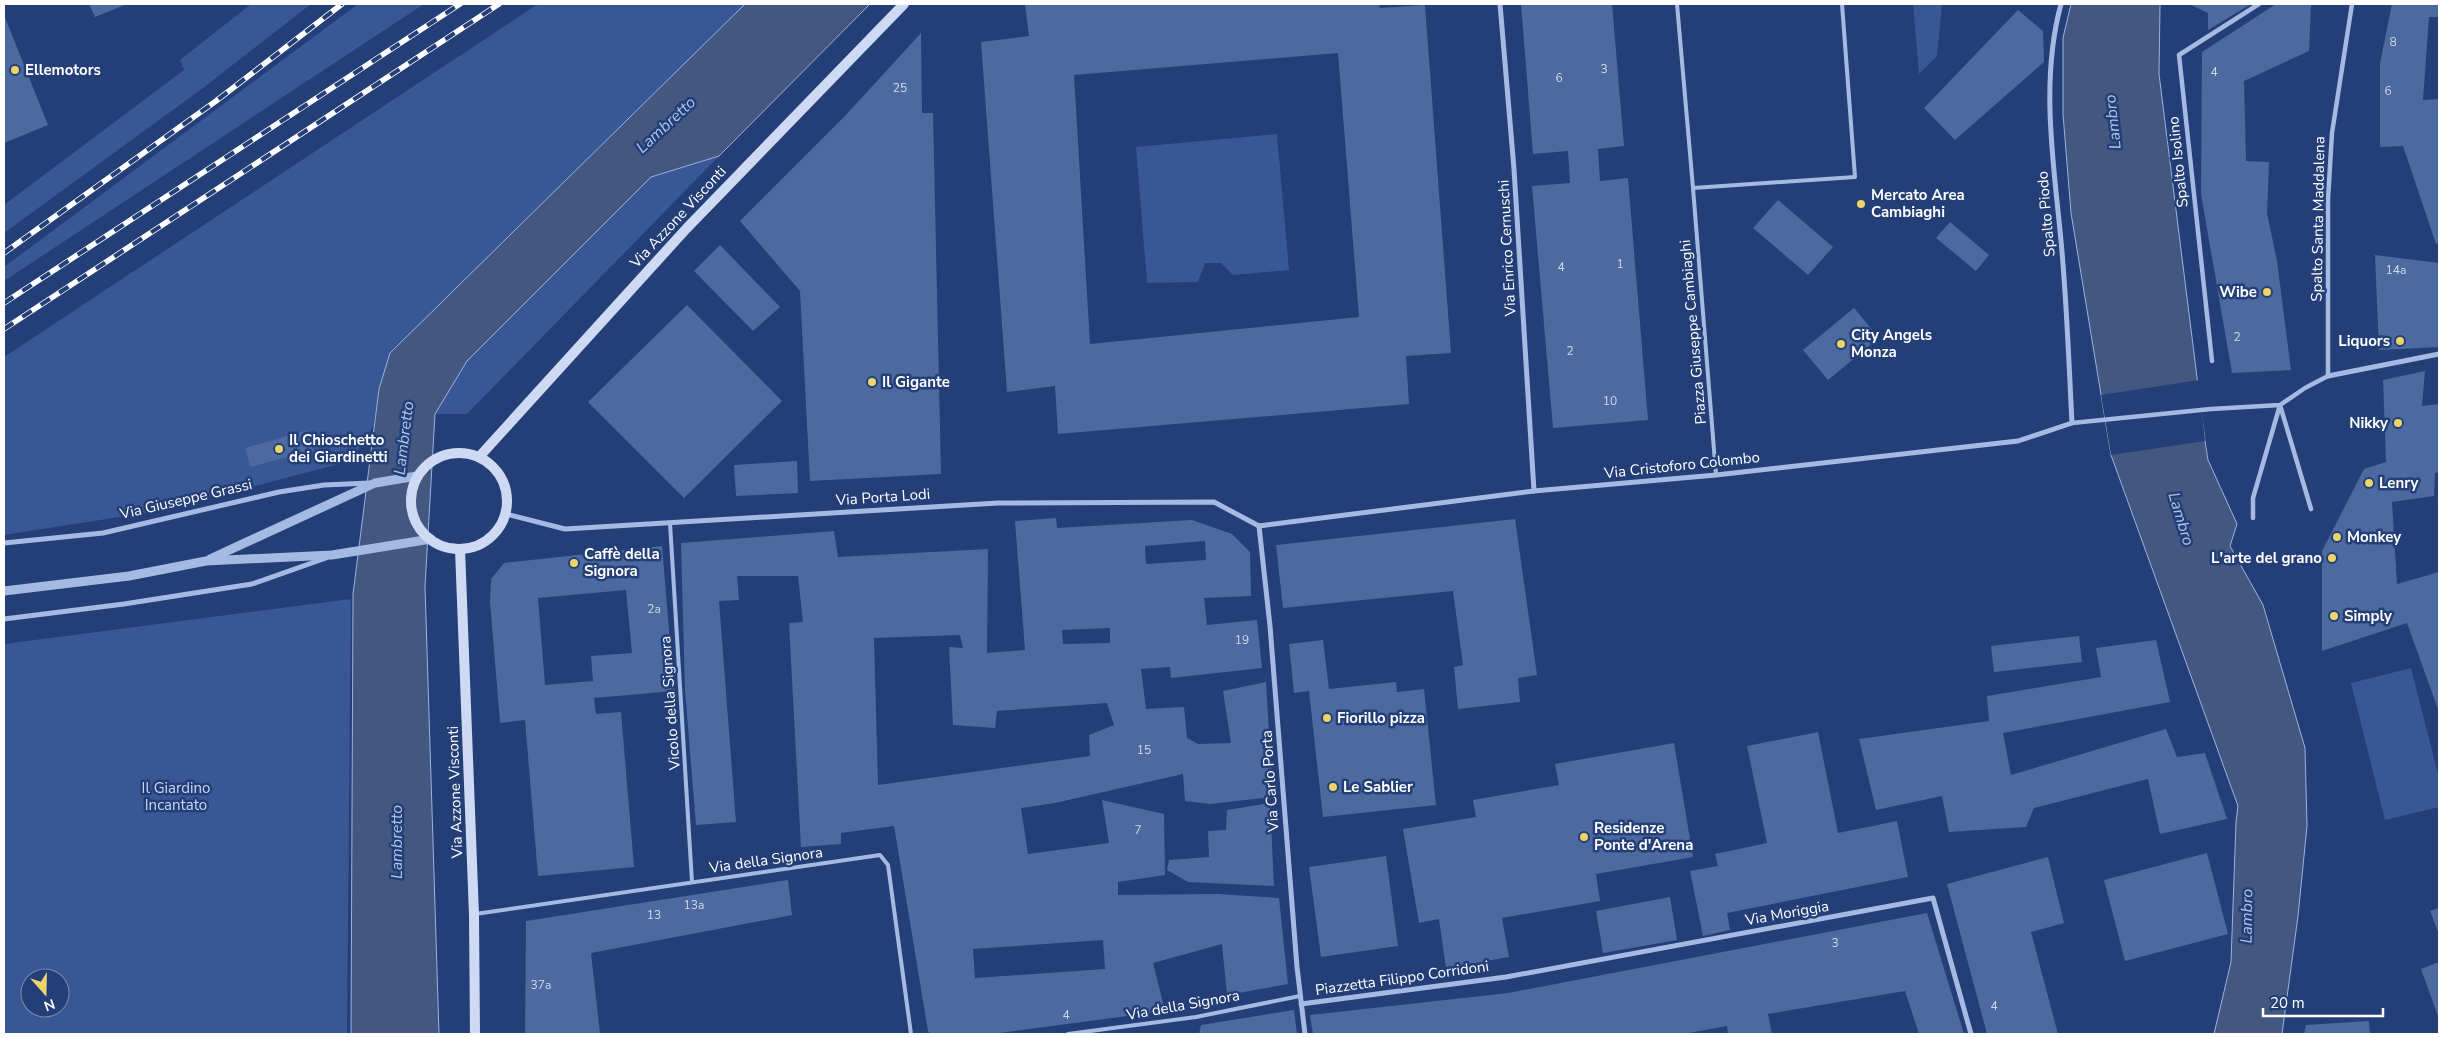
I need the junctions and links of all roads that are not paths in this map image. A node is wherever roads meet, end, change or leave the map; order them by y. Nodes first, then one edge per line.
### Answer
1 (904, 4) edge
2 (1500, 4) edge
3 (1677, 4) edge
4 (1842, 4) edge
5 (2061, 4) edge
6 (2259, 4) edge
7 (2352, 4) edge
8 (1693, 188) junction
9 (2439, 354) edge
10 (2212, 361) dead end
11 (2328, 376) junction
12 (2280, 406) junction
13 (2072, 423) junction
14 (479, 457) junction
15 (1716, 474) junction
16 (418, 476) junction
17 (375, 483) junction
18 (1534, 491) junction
19 (2311, 509) dead end
20 (506, 514) junction
21 (2253, 518) dead end
22 (670, 523) junction
23 (1258, 526) junction
24 (431, 540) junction
25 (4, 543) edge
26 (460, 548) junction
27 (332, 555) junction
28 (206, 561) junction
29 (4, 591) edge
30 (4, 619) edge
31 (692, 882) junction
32 (474, 914) junction
33 (1506, 976) joint
34 (1300, 996) junction
35 (1301, 1004) junction
36 (474, 1034) edge
37 (911, 1034) edge
38 (1068, 1034) edge
39 (1305, 1034) edge
40 (1971, 1034) edge

1 - 14 main road, Via Azzone Visconti
2 - 18 street, Via Enrico Cernuschi
3 - 8 lane, Piazza Giuseppe Cambiaghi
4 - 8 lane
5 - 13 street, Spalto Piodo
6 - 10 street, Spalto Isolino
7 - 11 street, Spalto Santa Maddalena
8 - 15 lane, Piazza Giuseppe Cambiaghi
9 - 11 street
11 - 12 street
12 - 13 street, Via Cristoforo Colombo
12 - 19 street
12 - 21 street
13 - 15 street, Via Cristoforo Colombo
14 - 16 main road
14 - 20 main road
15 - 18 street, Via Cristoforo Colombo
16 - 17 street, Via Giuseppe Grassi
16 - 24 main road
17 - 25 street, Via Giuseppe Grassi
17 - 28 street, Via Giuseppe Grassi
18 - 23 street, Via Cristoforo Colombo
20 - 22 street, Via Porta Lodi
20 - 26 main road
22 - 23 street, Via Porta Lodi
22 - 31 lane, Vicolo della Signora
23 - 34 street, Via Carlo Porta
24 - 26 main road
24 - 27 street, Via Giuseppe Grassi
26 - 32 main road, Via Azzone Visconti
27 - 28 street, Via Giuseppe Grassi
27 - 30 street, Via Giuseppe Grassi
28 - 29 street, Via Giuseppe Grassi
31 - 32 lane, Via della Signora
31 - 37 lane, Via della Signora
32 - 36 main road, Via Azzone Visconti
33 - 35 street, Piazzetta Filippo Corridoni
33 - 40 street, Via Moriggia
34 - 35 street, Via Carlo Porta
34 - 38 lane, Via della Signora
35 - 39 street, Via Carlo Porta

